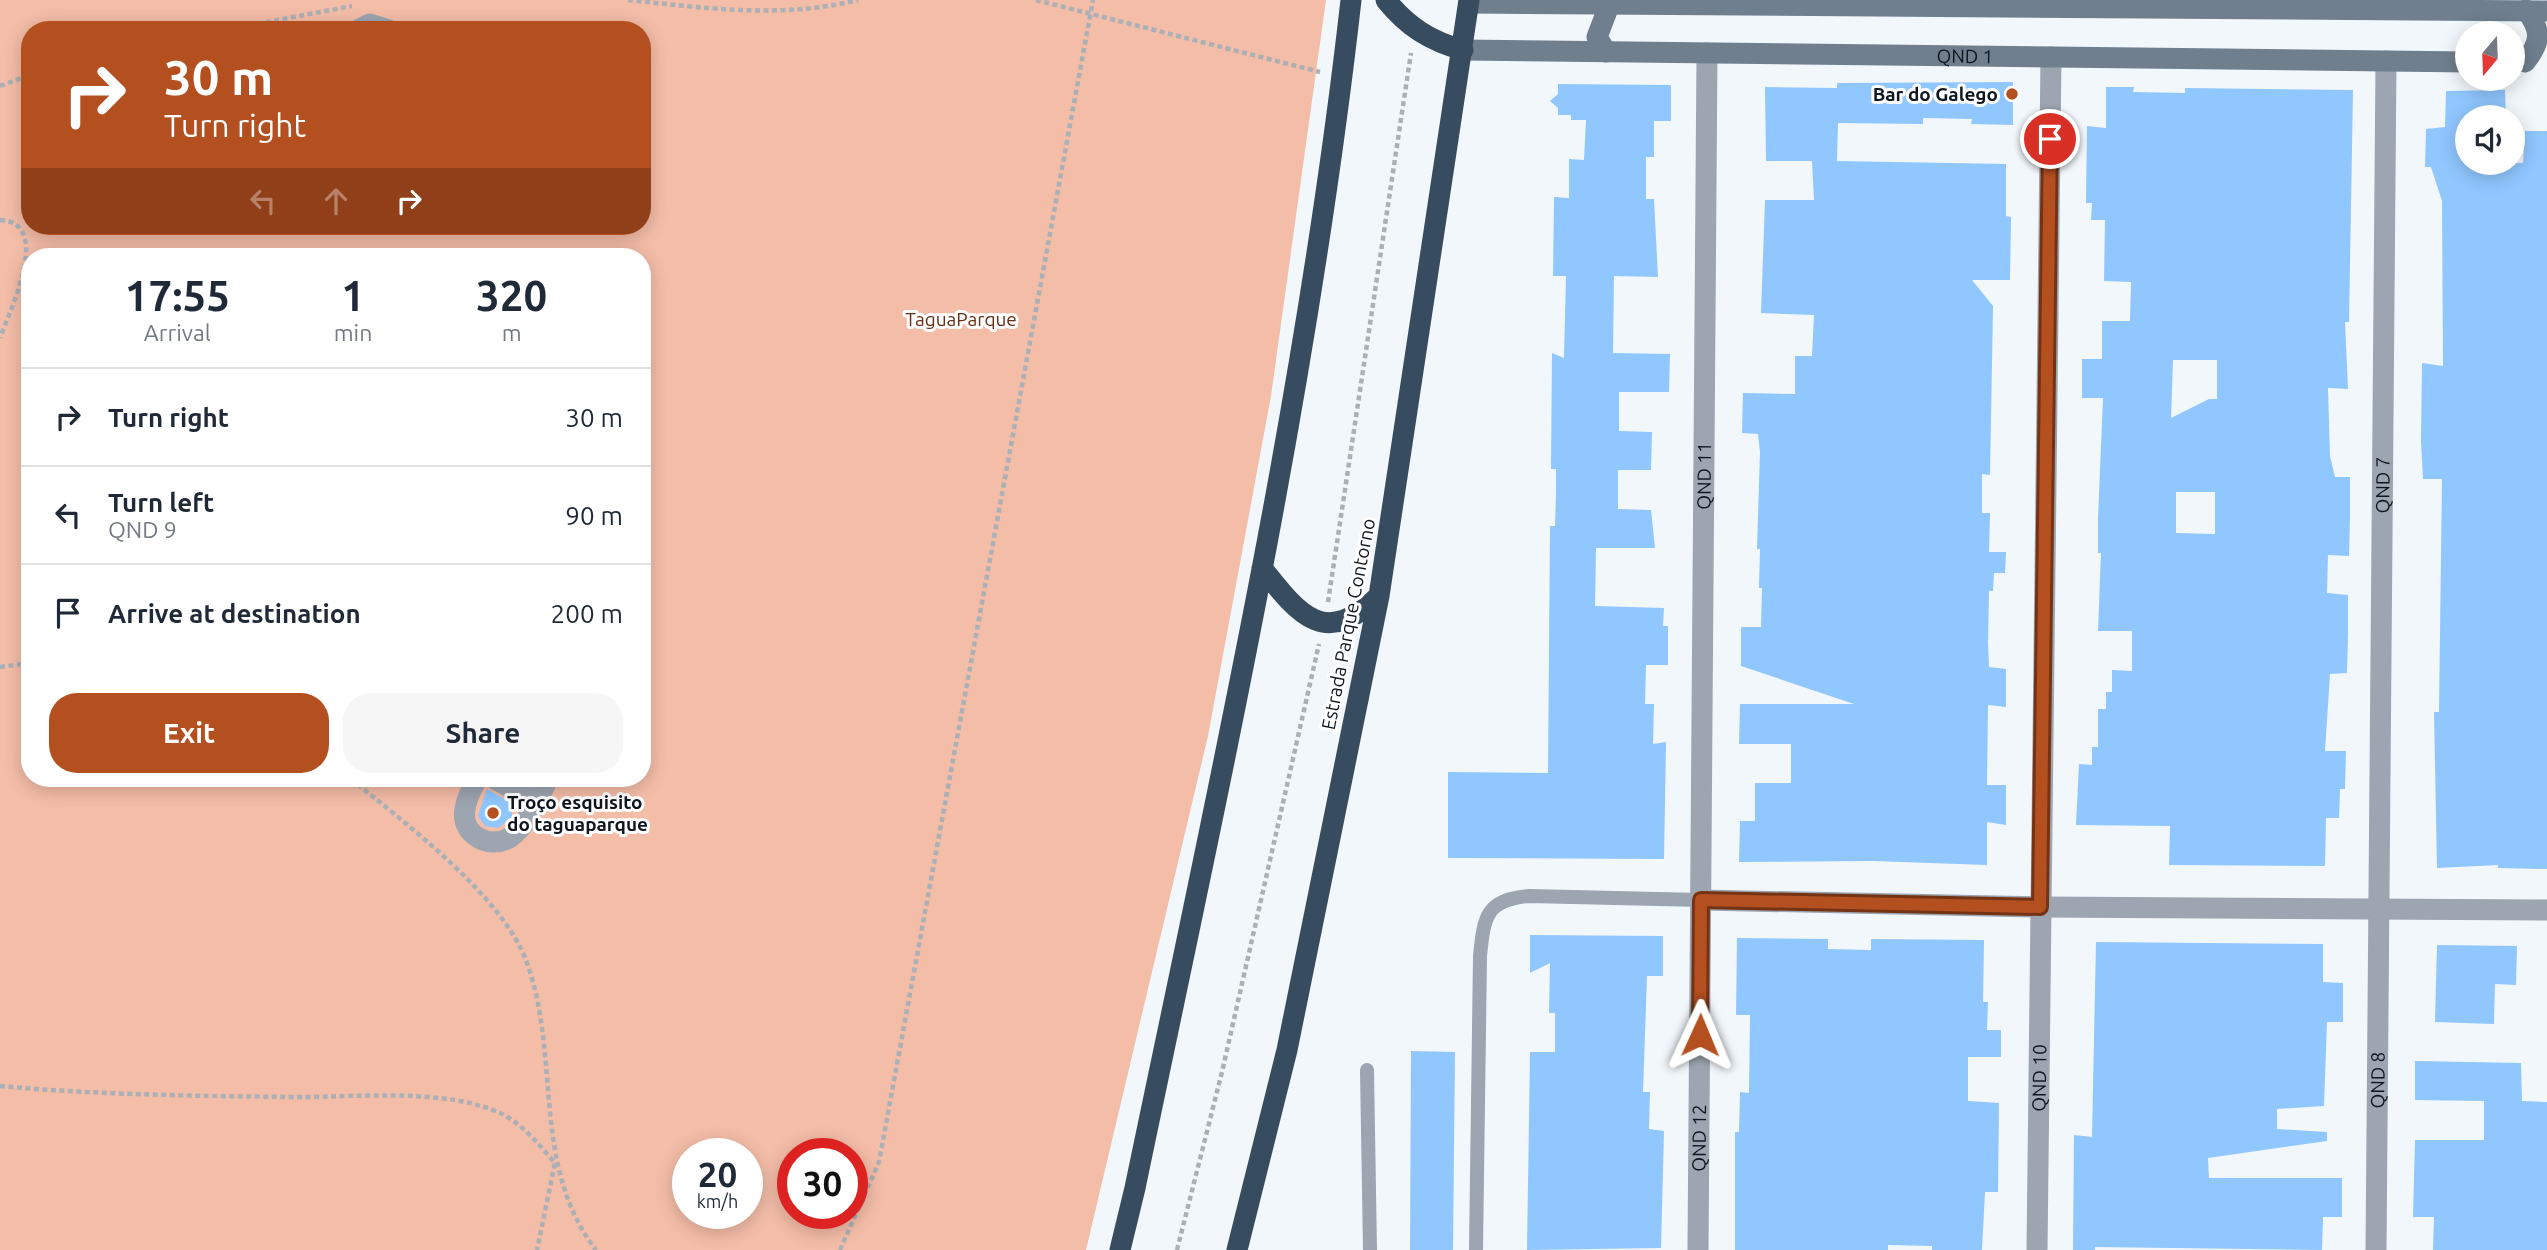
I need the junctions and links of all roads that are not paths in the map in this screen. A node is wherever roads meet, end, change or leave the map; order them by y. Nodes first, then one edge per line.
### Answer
1 (1351, 0) edge
2 (1386, 0) edge
3 (1469, 1) edge
4 (1615, 2) edge
5 (2396, 5) edge
6 (2536, 10) edge
7 (1463, 50) junction
8 (1606, 52) junction
9 (1707, 53) junction
10 (2052, 57) junction
11 (2525, 57) edge
12 (2386, 61) junction
13 (2455, 62) edge
14 (2525, 62) edge
15 (2547, 63) edge
16 (1262, 568) junction
17 (1379, 596) junction
18 (474, 787) edge
19 (509, 787) edge
20 (544, 787) edge
21 (536, 802) junction
22 (1701, 900) junction
23 (2040, 907) junction
24 (2380, 909) junction
25 (2547, 910) edge
26 (1367, 1070) dead end
27 (1120, 1250) edge
28 (1237, 1250) edge
29 (1370, 1250) edge
30 (1476, 1250) edge
31 (1698, 1250) edge
32 (2037, 1250) edge
33 (2376, 1250) edge

1 - 16 highway
2 - 7 highway
3 - 4 main road
3 - 7 highway, Estrada Parque Contorno
4 - 5 main road
4 - 8 main road
5 - 6 main road
6 - 11 main road
7 - 8 main road, QND 1
7 - 17 highway, Estrada Parque Contorno
8 - 9 main road, QND 1
9 - 10 main road, QND 1
9 - 22 street, QND 11
10 - 12 main road, QND 1
10 - 23 street, QND 10
12 - 13 main road, QND 1
12 - 24 street, QND 7
14 - 15 main road
16 - 17 highway
16 - 27 highway
17 - 28 highway, Estrada Parque Contorno
18 - 21 street
19 - 21 street
20 - 21 street
22 - 23 street
22 - 30 lane
22 - 31 street, QND 12
23 - 24 street
23 - 32 street, QND 10
24 - 25 street
24 - 33 street, QND 8
26 - 29 lane

